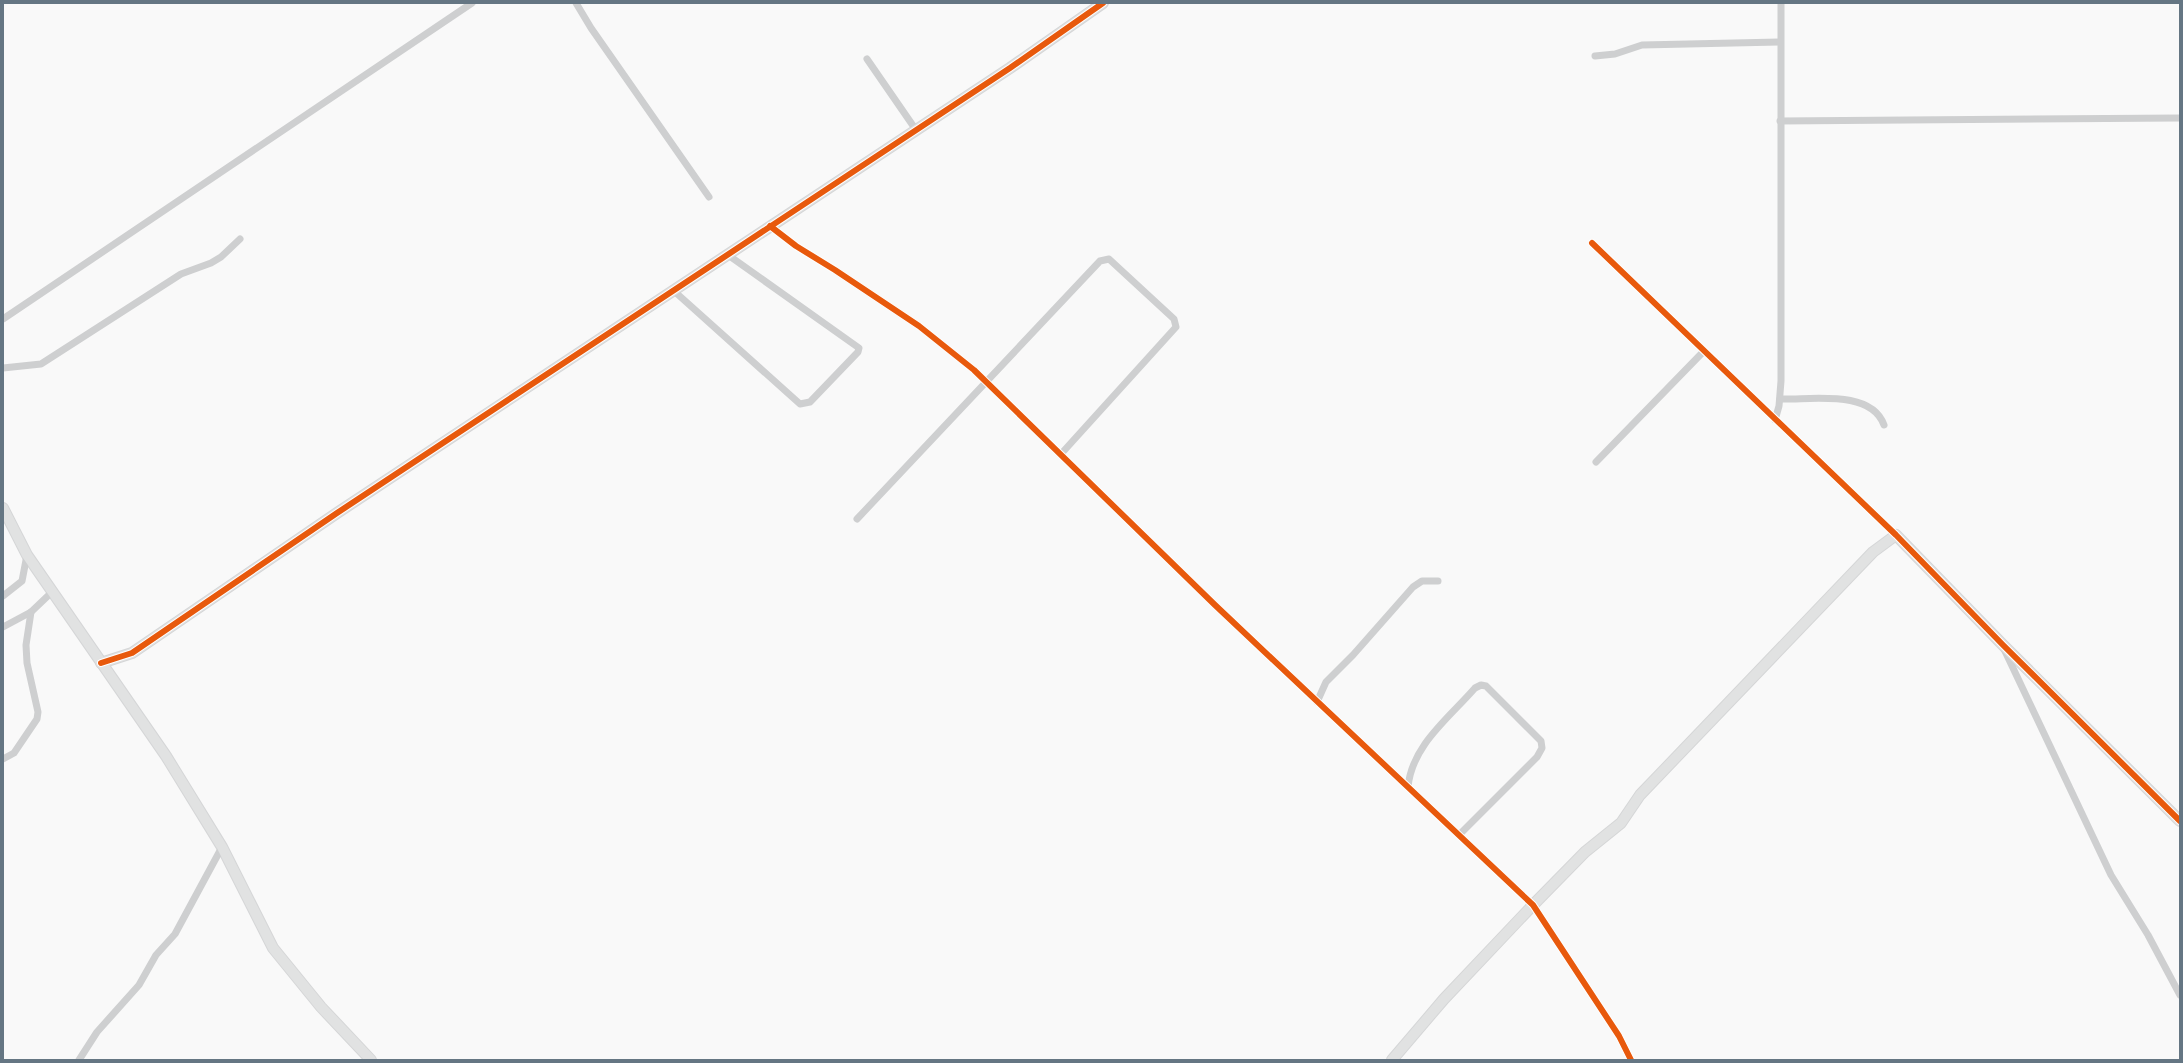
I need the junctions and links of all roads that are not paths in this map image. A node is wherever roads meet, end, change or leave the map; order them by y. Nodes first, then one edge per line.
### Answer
1 (472, 3) edge
2 (576, 3) edge
3 (1103, 3) edge
4 (1780, 3) edge
5 (1779, 42) junction
6 (1595, 56) dead end
7 (868, 59) dead end
8 (2180, 118) edge
9 (1780, 121) junction
10 (916, 130) junction
11 (709, 197) dead end
12 (770, 226) junction
13 (240, 239) dead end
14 (1592, 243) dead end
15 (728, 255) junction
16 (674, 291) junction
17 (3, 319) edge
18 (1703, 352) junction
19 (3, 368) edge
20 (986, 381) junction
21 (1780, 399) junction
22 (1775, 420) junction
23 (1884, 425) dead end
24 (1061, 454) junction
25 (1596, 462) dead end
26 (3, 508) edge
27 (858, 519) dead end
28 (1896, 535) junction
29 (27, 555) junction
30 (1438, 581) dead end
31 (52, 592) junction
32 (3, 596) edge
33 (31, 612) junction
34 (3, 627) edge
35 (2002, 645) junction
36 (101, 663) junction
37 (1317, 702) junction
38 (3, 759) edge
39 (1408, 787) junction
40 (2180, 821) edge
41 (1459, 835) junction
42 (222, 847) junction
43 (1533, 905) junction
44 (2180, 995) edge
45 (79, 1060) edge
46 (370, 1060) edge
47 (1392, 1060) edge
48 (1631, 1060) edge

1 - 17 street
2 - 11 street
3 - 10 street
4 - 5 street
5 - 6 street
5 - 9 street
7 - 10 street
8 - 9 street
9 - 21 street
10 - 12 street
12 - 15 street
12 - 20 street
13 - 19 street
14 - 18 street
15 - 16 street
15 - 16 street
16 - 36 street
18 - 22 street
18 - 25 street
20 - 24 street
20 - 24 street
20 - 27 street
21 - 22 street
21 - 23 street
22 - 28 street
24 - 37 street
26 - 29 street
28 - 35 street
28 - 43 street
29 - 31 street
29 - 32 street
30 - 37 street
31 - 33 street
31 - 36 street
33 - 34 street
33 - 38 street
35 - 40 street
35 - 44 street
36 - 42 street
37 - 39 street
39 - 41 street
39 - 41 street
41 - 43 street
42 - 45 street
42 - 46 street
43 - 47 street
43 - 48 street

